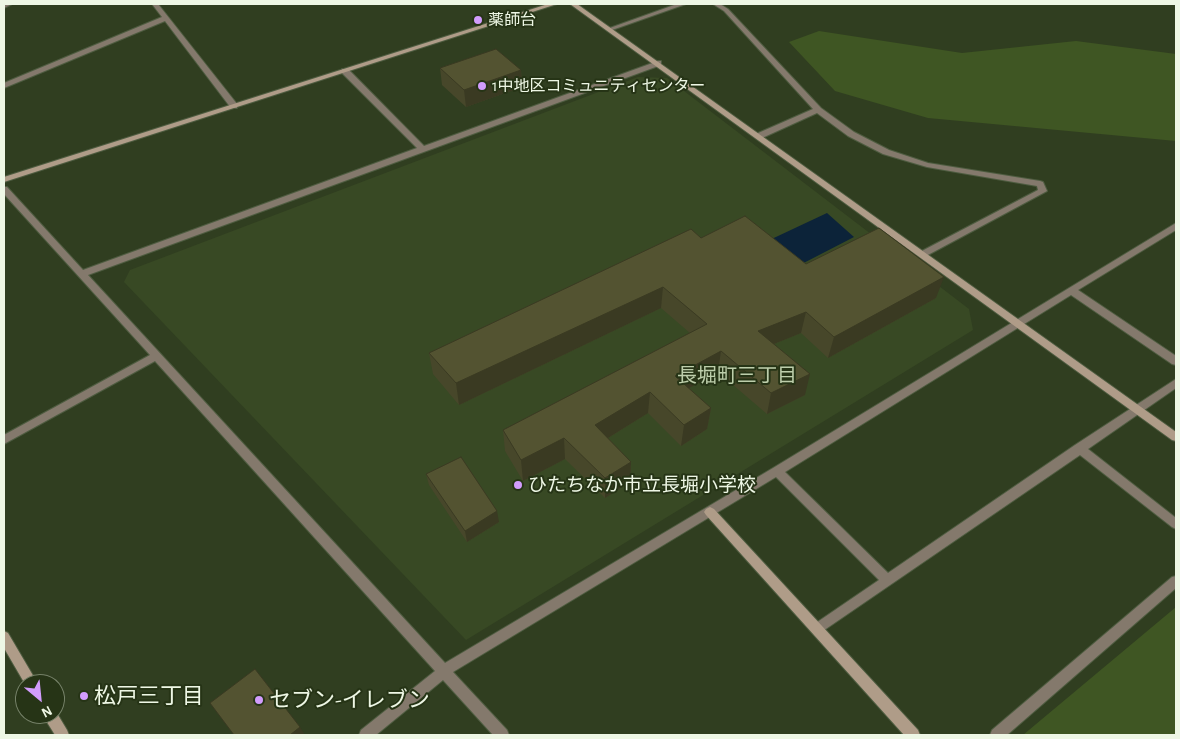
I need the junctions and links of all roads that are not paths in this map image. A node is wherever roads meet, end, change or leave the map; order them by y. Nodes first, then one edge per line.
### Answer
1 (9, 4) edge
2 (155, 4) edge
3 (554, 4) edge
4 (573, 4) edge
5 (683, 4) edge
6 (716, 4) edge
7 (4, 6) edge
8 (166, 18) junction
9 (610, 29) junction
10 (658, 64) junction
11 (345, 71) junction
12 (4, 86) edge
13 (234, 106) junction
14 (818, 110) junction
15 (758, 136) junction
16 (423, 150) junction
17 (4, 180) edge
18 (4, 189) edge
19 (1175, 228) edge
20 (923, 254) junction
21 (82, 274) junction
22 (1071, 290) junction
23 (1017, 323) junction
24 (157, 356) junction
25 (1176, 361) edge
26 (1176, 382) edge
27 (1137, 408) junction
28 (1176, 437) edge
29 (4, 440) edge
30 (1079, 448) junction
31 (777, 471) junction
32 (710, 512) junction
33 (1176, 524) edge
34 (887, 580) junction
35 (1176, 581) edge
36 (817, 629) junction
37 (4, 637) edge
38 (444, 671) junction
39 (26, 674) edge
40 (56, 724) edge
41 (62, 735) edge
42 (366, 735) edge
43 (502, 735) edge
44 (913, 735) edge
45 (997, 735) edge

1 - 7 street
2 - 8 street
3 - 11 street
4 - 9 street
5 - 9 street
6 - 14 street
8 - 12 street
8 - 13 street
9 - 10 street
10 - 15 street
10 - 16 street
11 - 13 street
11 - 16 street
13 - 17 street
14 - 15 street
14 - 20 street
15 - 20 street
16 - 21 street
18 - 21 street
19 - 22 street
20 - 23 street
21 - 24 street
22 - 23 street
22 - 25 street
23 - 27 street
23 - 31 street
24 - 29 street
24 - 38 street
26 - 27 street
27 - 28 street
27 - 30 street
30 - 33 street
30 - 34 street
31 - 32 street
31 - 34 street
32 - 36 street
32 - 38 street
34 - 36 street
35 - 45 street
36 - 44 street
37 - 39 street
38 - 42 street
38 - 43 street
40 - 41 street

